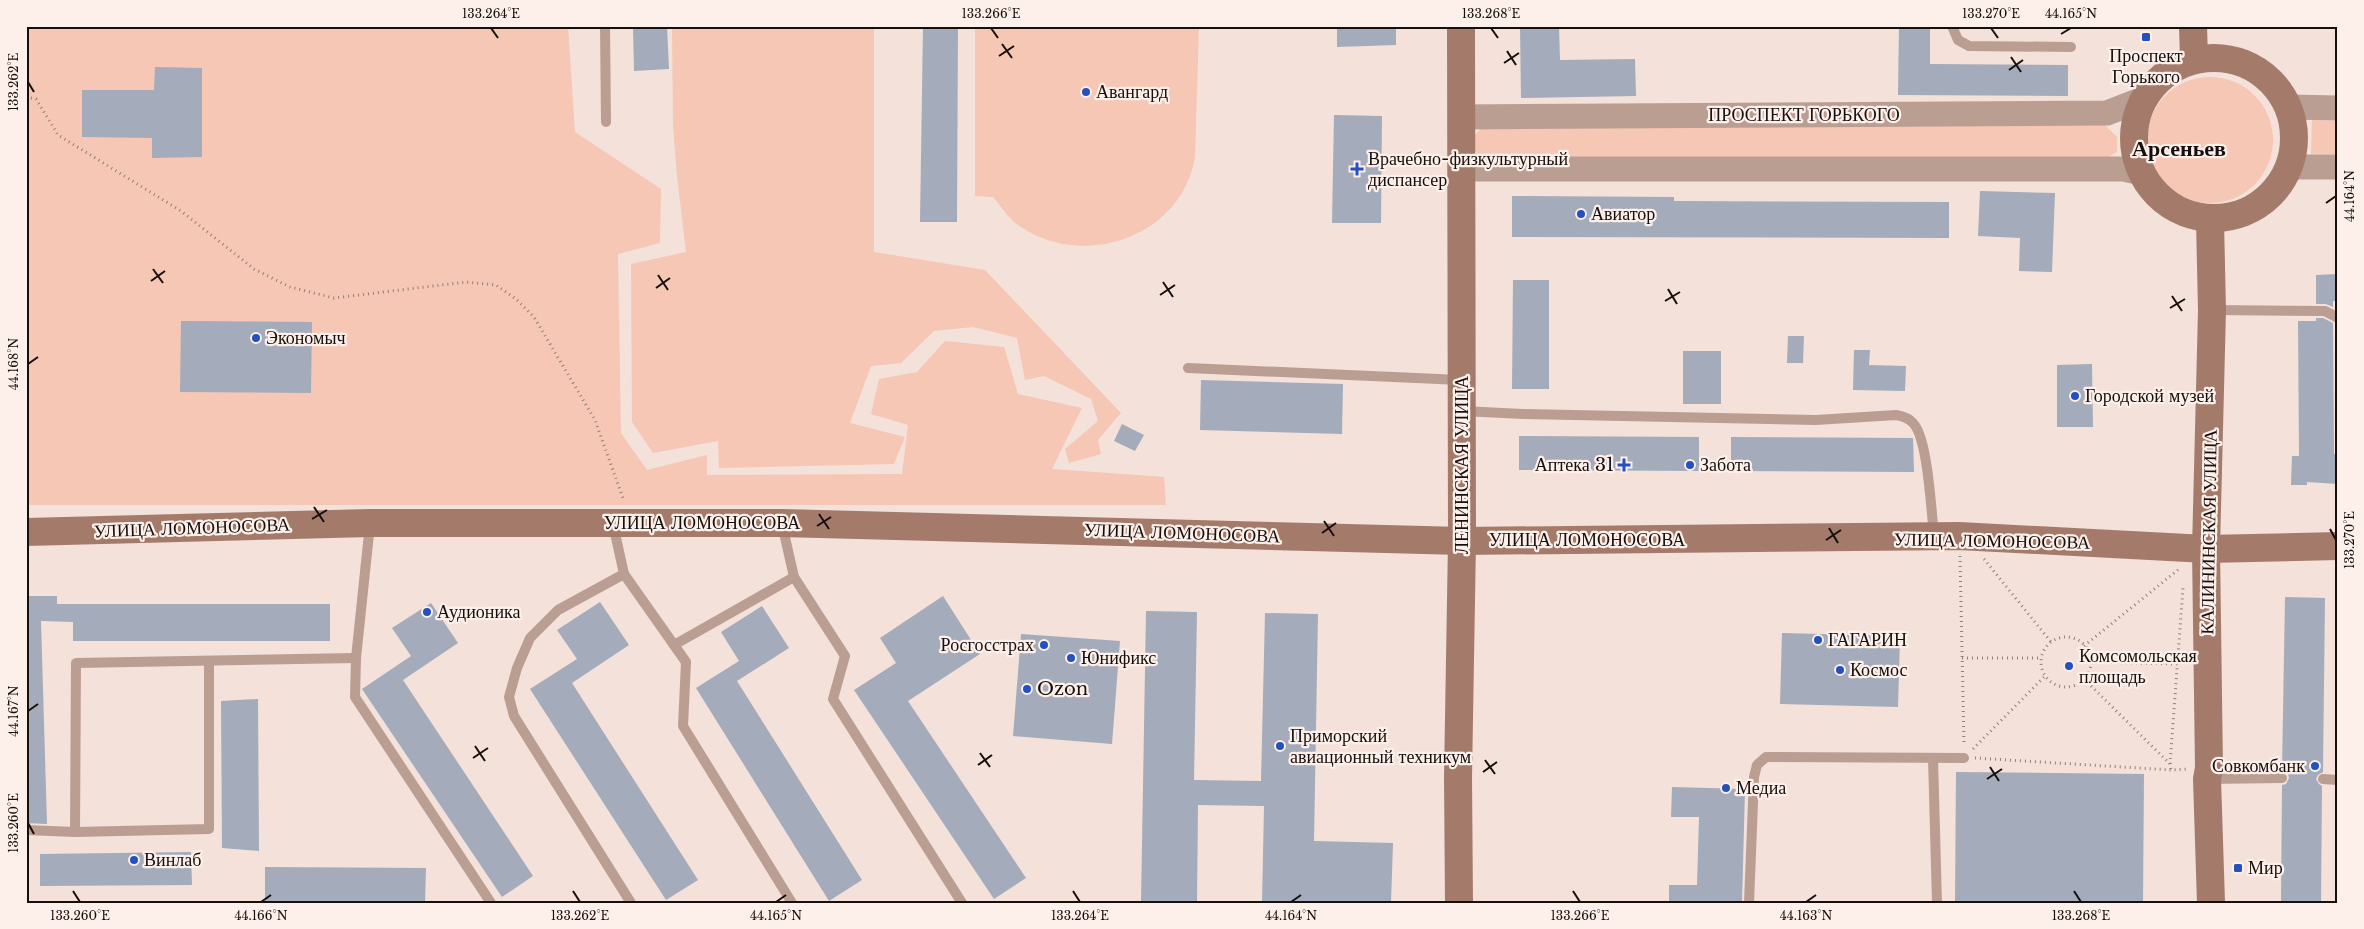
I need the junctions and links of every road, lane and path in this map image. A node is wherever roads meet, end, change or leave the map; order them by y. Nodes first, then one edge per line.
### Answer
1 (605, 26) edge
2 (1462, 26) edge
3 (1952, 26) edge
4 (2194, 26) edge
5 (2071, 47) dead end
6 (2194, 58) junction
7 (26, 97) edge
8 (2143, 99) junction
9 (2289, 107) junction
10 (2338, 108) edge
11 (1461, 117) junction
12 (606, 122) dead end
13 (2289, 167) junction
14 (2338, 167) edge
15 (1461, 169) junction
16 (2142, 173) junction
17 (2210, 221) junction
18 (2212, 310) junction
19 (2338, 318) edge
20 (1188, 368) dead end
21 (1462, 380) junction
22 (1461, 411) junction
23 (782, 522) junction
24 (370, 523) junction
25 (622, 523) junction
26 (26, 532) edge
27 (1462, 541) junction
28 (2338, 546) edge
29 (1955, 548) junction
30 (2206, 549) junction
31 (1976, 559) dead end
32 (1984, 560) junction
33 (1993, 560) dead end
34 (2175, 564) dead end
35 (2184, 565) junction
36 (624, 574) junction
37 (2184, 575) dead end
38 (794, 577) junction
39 (2183, 584) dead end
40 (2051, 642) junction
41 (674, 645) junction
42 (2084, 646) junction
43 (356, 658) junction
44 (1962, 658) junction
45 (2041, 658) junction
46 (209, 660) junction
47 (2091, 662) junction
48 (2177, 664) junction
49 (2045, 676) junction
50 (2084, 679) junction
51 (1934, 758) junction
52 (1964, 758) junction
53 (2170, 764) junction
54 (2171, 770) junction
55 (2208, 773) junction
56 (2282, 778) dead end
57 (2322, 779) dead end
58 (2338, 780) edge
59 (26, 830) edge
60 (75, 832) junction
61 (492, 903) edge
62 (631, 903) edge
63 (792, 903) edge
64 (962, 903) edge
65 (1459, 903) edge
66 (1749, 903) edge
67 (1937, 903) edge
68 (2211, 903) edge

1 - 12 lane
2 - 11 main road, ЛЕНИНСКАЯ УЛИЦА
3 - 5 lane
4 - 6 main road
6 - 8 main road, ПРОСПЕКТ ГОРЬКОГО
6 - 9 main road
7 - 25 path
8 - 11 street, ПРОСПЕКТ ГОРЬКОГО
8 - 16 main road, ПРОСПЕКТ ГОРЬКОГО
9 - 10 street
9 - 13 main road
11 - 15 main road, ЛЕНИНСКАЯ УЛИЦА
13 - 14 street
13 - 17 main road
15 - 16 street
15 - 21 main road, ЛЕНИНСКАЯ УЛИЦА
16 - 17 main road, ПРОСПЕКТ ГОРЬКОГО
17 - 18 main road, КАЛИНИНСКАЯ УЛИЦА
18 - 19 lane
18 - 30 main road, КАЛИНИНСКАЯ УЛИЦА
20 - 21 lane
21 - 22 main road, ЛЕНИНСКАЯ УЛИЦА
22 - 27 main road, ЛЕНИНСКАЯ УЛИЦА
22 - 29 lane
23 - 25 main road, УЛИЦА ЛОМОНОСОВА
23 - 27 main road, УЛИЦА ЛОМОНОСОВА
23 - 38 lane
24 - 25 main road, УЛИЦА ЛОМОНОСОВА
24 - 26 main road, УЛИЦА ЛОМОНОСОВА
24 - 43 lane
25 - 36 lane
27 - 29 main road, УЛИЦА ЛОМОНОСОВА
27 - 65 main road, ЛЕНИНСКАЯ УЛИЦА
28 - 30 main road, УЛИЦА ЛОМОНОСОВА
29 - 30 main road, УЛИЦА ЛОМОНОСОВА
29 - 44 path
30 - 55 main road, КАЛИНИНСКАЯ УЛИЦА
31 - 32 path
32 - 33 path
32 - 40 path
34 - 35 path
35 - 37 path
35 - 42 path
36 - 41 lane
36 - 62 lane
38 - 41 lane
38 - 64 lane
39 - 48 path
40 - 42 path
40 - 45 path
41 - 63 lane
42 - 47 path
43 - 46 lane
43 - 61 lane
44 - 45 path
44 - 52 path
45 - 49 path
46 - 60 lane
46 - 60 lane
47 - 48 path
47 - 50 path
48 - 53 path
49 - 50 path
49 - 52 path
50 - 53 path
51 - 52 lane
51 - 66 lane
51 - 67 lane
52 - 54 path
53 - 54 path
54 - 55 path
55 - 56 lane
55 - 68 main road, КАЛИНИНСКАЯ УЛИЦА
57 - 58 lane
59 - 60 lane

